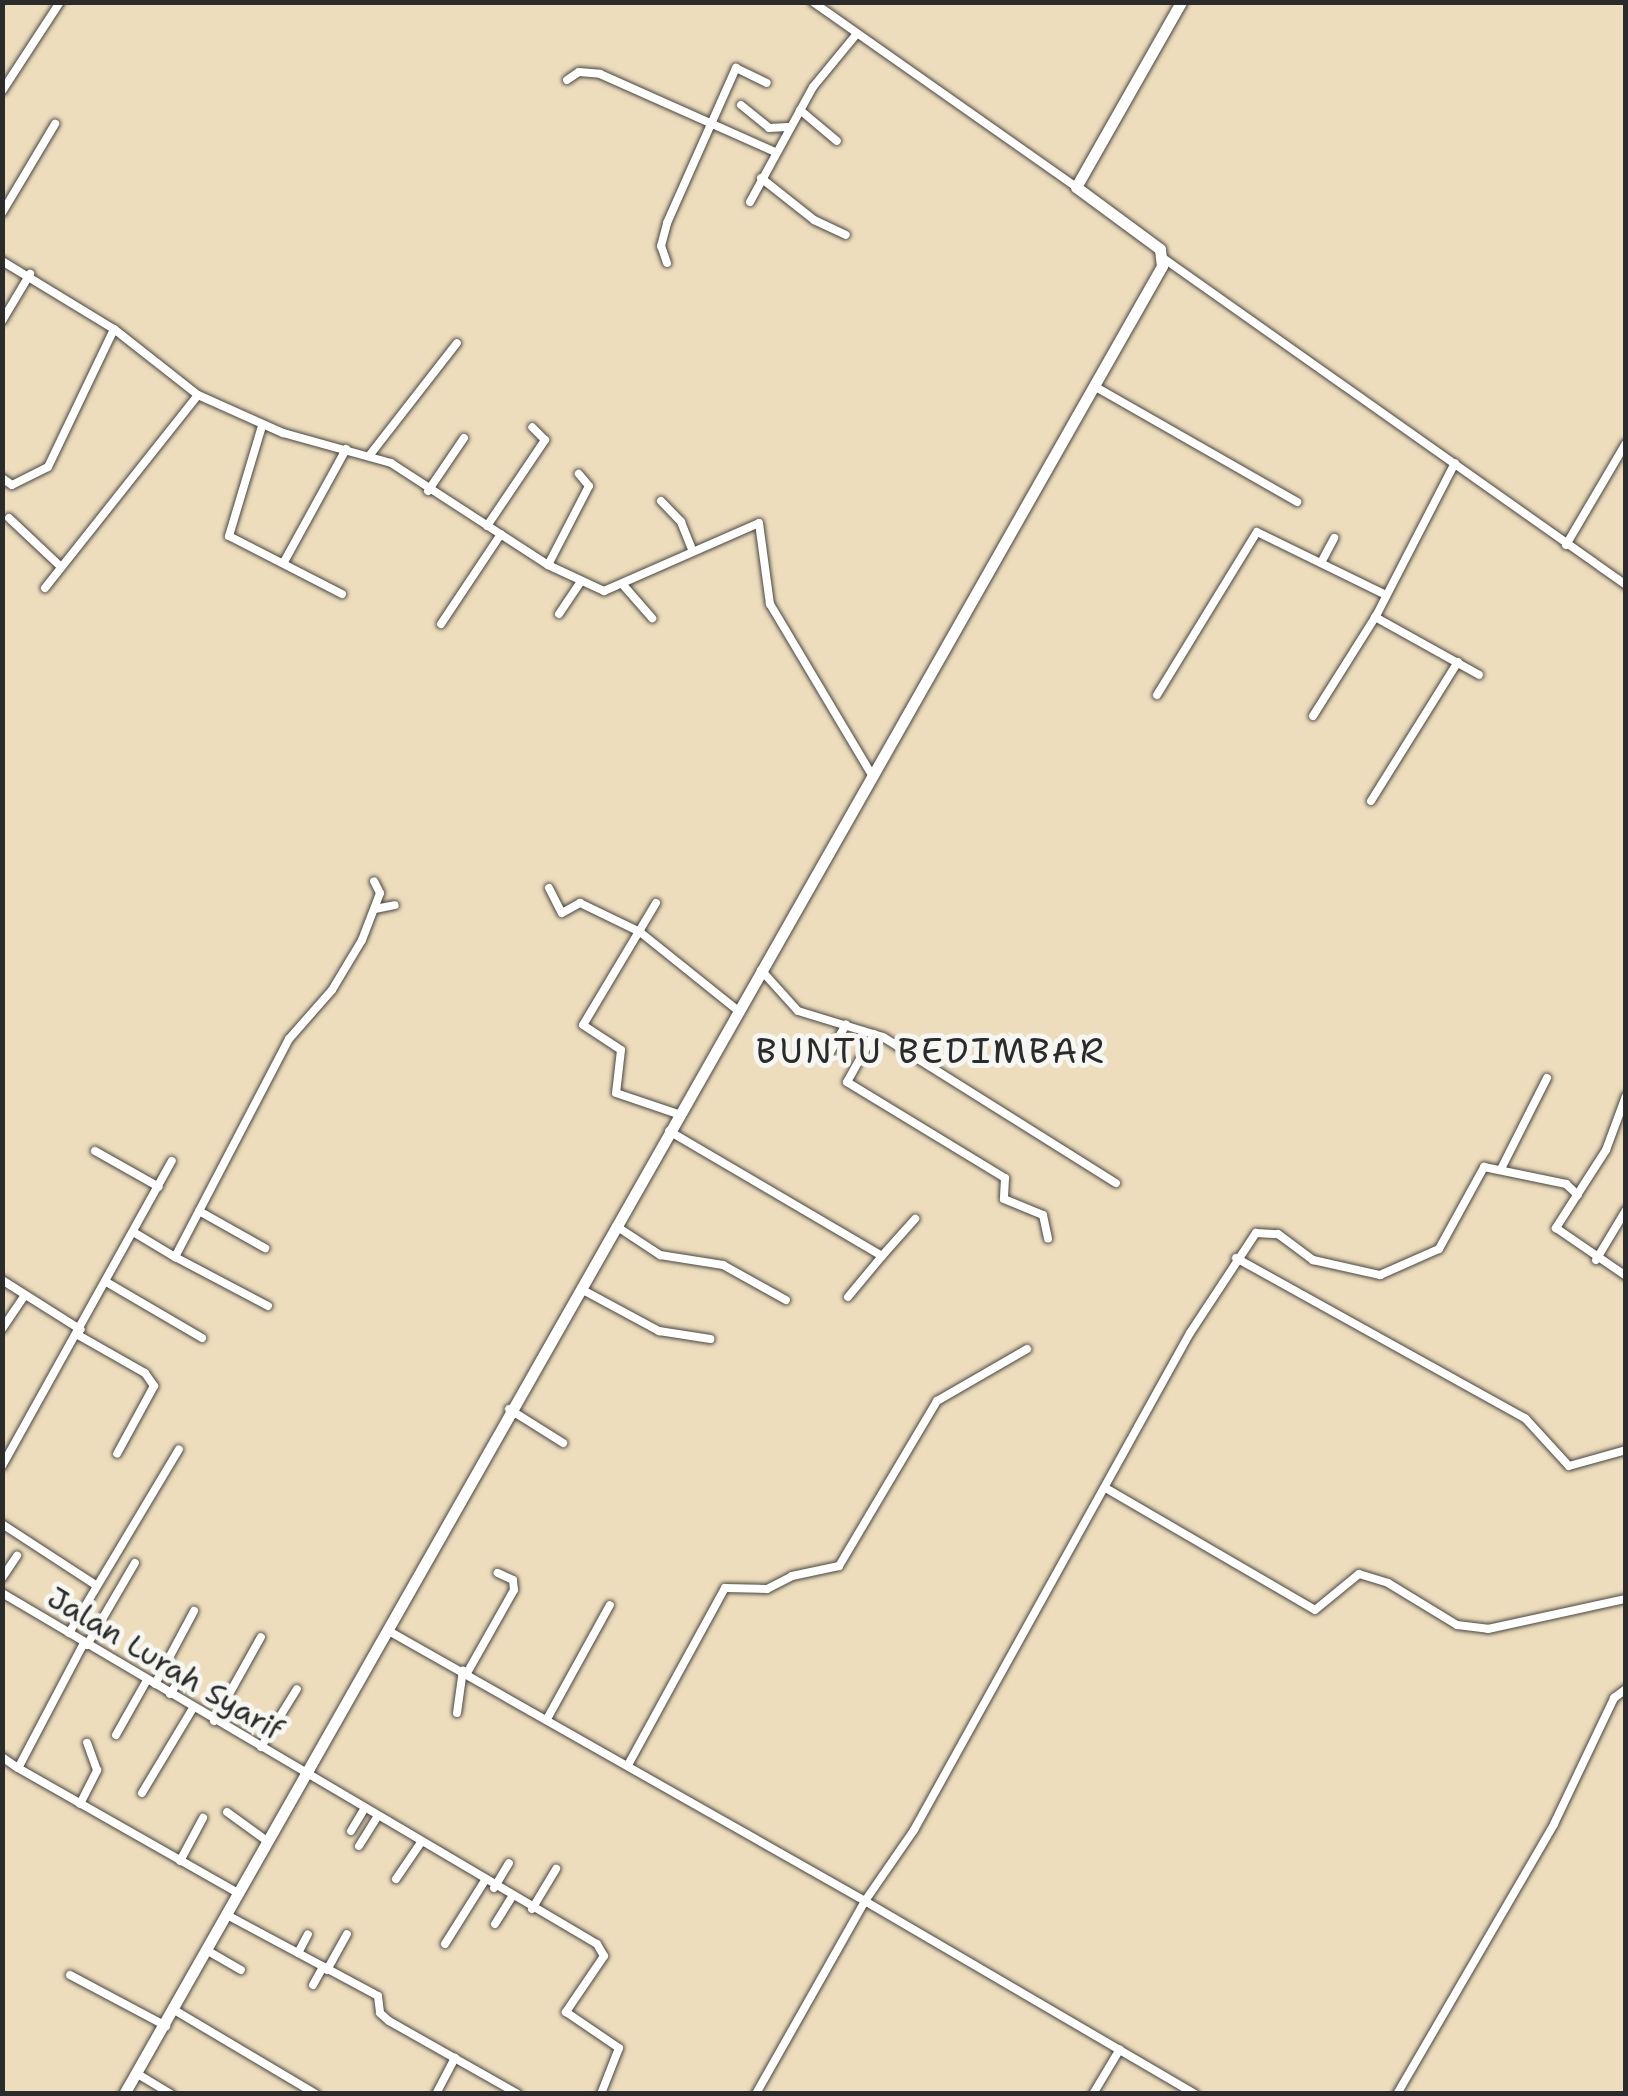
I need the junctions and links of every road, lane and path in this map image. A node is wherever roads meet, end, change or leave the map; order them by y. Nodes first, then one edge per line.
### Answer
1 (60, 2) edge
2 (812, 2) edge
3 (1181, 2) edge
4 (855, 36) junction
5 (567, 80) dead end
6 (767, 83) dead end
7 (2, 91) edge
8 (742, 106) dead end
9 (800, 110) junction
10 (55, 124) dead end
11 (711, 124) junction
12 (788, 127) junction
13 (837, 140) dead end
14 (773, 151) junction
15 (761, 178) junction
16 (1076, 188) junction
17 (750, 202) dead end
18 (2, 213) edge
19 (846, 235) dead end
20 (1163, 258) junction
21 (2, 261) edge
22 (667, 263) dead end
23 (30, 274) junction
24 (2, 321) edge
25 (114, 330) junction
26 (457, 343) dead end
27 (1094, 386) junction
28 (198, 395) junction
29 (262, 426) junction
30 (532, 427) dead end
31 (464, 438) dead end
32 (1626, 443) edge
33 (346, 450) junction
34 (369, 456) junction
35 (1455, 463) junction
36 (578, 474) dead end
37 (2, 478) edge
38 (428, 490) junction
39 (661, 501) dead end
40 (1298, 502) dead end
41 (9, 518) dead end
42 (487, 526) junction
43 (501, 534) junction
44 (1334, 538) dead end
45 (1566, 545) junction
46 (692, 549) junction
47 (1323, 560) junction
48 (284, 562) junction
49 (548, 565) junction
50 (61, 567) junction
51 (581, 581) junction
52 (624, 586) junction
53 (1626, 586) edge
54 (44, 588) dead end
55 (342, 594) dead end
56 (1384, 594) junction
57 (559, 614) dead end
58 (1375, 617) junction
59 (652, 618) dead end
60 (441, 624) dead end
61 (1458, 662) junction
62 (1479, 674) dead end
63 (1157, 694) dead end
64 (1313, 716) dead end
65 (873, 766) junction
66 (1371, 801) dead end
67 (374, 881) dead end
68 (549, 888) dead end
69 (656, 903) dead end
70 (395, 905) dead end
71 (375, 909) junction
72 (640, 932) junction
73 (759, 967) junction
74 (734, 1008) junction
75 (846, 1025) junction
76 (874, 1034) junction
77 (829, 1054) dead end
78 (1547, 1078) dead end
79 (1626, 1096) edge
80 (678, 1114) junction
81 (668, 1131) junction
82 (95, 1151) dead end
83 (172, 1161) dead end
84 (1501, 1169) junction
85 (1116, 1184) dead end
86 (159, 1187) junction
87 (1578, 1195) junction
88 (1626, 1210) edge
89 (199, 1211) junction
90 (915, 1219) dead end
91 (616, 1226) junction
92 (135, 1233) junction
93 (1048, 1238) dead end
94 (264, 1248) dead end
95 (882, 1256) junction
96 (176, 1257) junction
97 (1236, 1258) junction
98 (1596, 1260) junction
99 (1626, 1276) edge
100 (2, 1280) edge
101 (108, 1283) junction
102 (578, 1287) junction
103 (24, 1295) junction
104 (848, 1297) dead end
105 (786, 1300) dead end
106 (268, 1306) dead end
107 (2, 1328) edge
108 (80, 1332) junction
109 (202, 1338) dead end
110 (710, 1339) dead end
111 (1027, 1349) dead end
112 (509, 1409) junction
113 (564, 1443) dead end
114 (7, 1449) edge
115 (179, 1449) dead end
116 (1626, 1450) edge
117 (116, 1454) dead end
118 (2, 1466) edge
119 (1109, 1490) junction
120 (2, 1524) edge
121 (17, 1556) dead end
122 (135, 1563) dead end
123 (498, 1573) dead end
124 (2, 1578) edge
125 (97, 1586) junction
126 (2, 1593) edge
127 (1626, 1598) edge
128 (610, 1605) dead end
129 (194, 1611) dead end
130 (387, 1630) junction
131 (69, 1633) junction
132 (261, 1637) dead end
133 (85, 1644) junction
134 (465, 1672) junction
135 (180, 1679) dead end
136 (151, 1682) junction
137 (297, 1689) dead end
138 (1626, 1689) edge
139 (170, 1694) junction
140 (193, 1708) junction
141 (457, 1713) dead end
142 (548, 1719) junction
143 (214, 1720) junction
144 (116, 1735) dead end
145 (87, 1743) dead end
146 (261, 1747) junction
147 (2, 1758) edge
148 (628, 1765) junction
149 (18, 1768) junction
150 (304, 1773) junction
151 (142, 1793) dead end
152 (80, 1804) junction
153 (363, 1811) junction
154 (227, 1812) dead end
155 (203, 1818) dead end
156 (376, 1818) junction
157 (351, 1831) dead end
158 (267, 1841) junction
159 (420, 1844) junction
160 (359, 1846) dead end
161 (180, 1860) junction
162 (509, 1864) dead end
163 (556, 1869) dead end
164 (396, 1879) dead end
165 (484, 1882) junction
166 (494, 1888) junction
167 (238, 1893) junction
168 (510, 1898) junction
169 (865, 1901) junction
170 (532, 1909) junction
171 (227, 1914) junction
172 (555, 1922) junction
173 (495, 1924) dead end
174 (308, 1934) dead end
175 (348, 1934) dead end
176 (548, 1935) dead end
177 (445, 1944) dead end
178 (208, 1951) junction
179 (298, 1953) junction
180 (325, 1968) junction
181 (241, 1970) dead end
182 (70, 1974) dead end
183 (314, 1985) dead end
184 (176, 2011) junction
185 (166, 2026) junction
186 (1120, 2049) junction
187 (456, 2058) junction
188 (136, 2074) junction
189 (124, 2094) edge
190 (171, 2094) edge
191 (316, 2094) edge
192 (436, 2094) edge
193 (518, 2094) edge
194 (601, 2094) edge
195 (756, 2094) edge
196 (1093, 2094) edge
197 (1195, 2094) edge
198 (1397, 2094) edge

1 - 7 street
2 - 4 street
3 - 16 street
4 - 9 street
4 - 16 street
5 - 11 street
6 - 11 street
8 - 12 street
9 - 12 street
9 - 13 street
10 - 18 street
11 - 14 street
11 - 22 street
12 - 14 street
14 - 15 street
15 - 17 street
15 - 19 street
16 - 20 street
20 - 27 street
20 - 35 street
21 - 23 street
23 - 24 street
23 - 25 street
25 - 28 street
25 - 37 street
26 - 34 street
27 - 40 street
27 - 65 street
28 - 29 street
28 - 50 street
29 - 33 street
29 - 48 street
30 - 42 street
31 - 38 street
32 - 45 street
33 - 34 street
33 - 48 street
34 - 38 street
35 - 45 street
35 - 56 street
36 - 49 street
38 - 42 street
39 - 46 street
41 - 50 street
42 - 43 street
43 - 49 street
43 - 60 street
44 - 47 street
45 - 53 street
46 - 52 street
46 - 65 street
47 - 56 street
47 - 63 street
48 - 55 street
49 - 51 street
50 - 54 street
51 - 52 street
51 - 57 street
52 - 59 street
56 - 58 street
58 - 61 street
58 - 64 street
61 - 62 street
61 - 66 street
65 - 73 street
67 - 71 street
68 - 72 street
69 - 72 street
70 - 71 street
71 - 89 street
72 - 74 street
72 - 80 street
73 - 74 street
73 - 75 street
74 - 80 street
75 - 76 street
75 - 77 street
76 - 85 street
76 - 93 street
78 - 84 street
79 - 87 street
80 - 81 street
81 - 91 street
81 - 95 street
82 - 86 street
83 - 86 street
84 - 87 street
84 - 97 street
86 - 92 street
87 - 98 street
88 - 98 street
89 - 94 street
89 - 96 street
90 - 95 street
91 - 102 street
91 - 105 street
92 - 96 street
92 - 101 street
95 - 104 street
96 - 106 street
97 - 116 street
97 - 119 street
98 - 99 street
100 - 103 street
101 - 108 street
101 - 109 street
102 - 110 street
102 - 112 street
103 - 107 street
103 - 108 street
108 - 114 street
108 - 117 street
111 - 148 street
112 - 113 street
112 - 130 street
114 - 118 street
115 - 125 street
119 - 127 street
119 - 169 street
120 - 125 street
121 - 124 street
122 - 133 street
123 - 134 street
125 - 131 street
126 - 131 street, Jalan Lurah Syarif
128 - 142 street
129 - 136 street
130 - 134 street
130 - 150 street
131 - 133 street, Jalan Lurah Syarif
132 - 143 street
133 - 136 street, Jalan Lurah Syarif
133 - 149 street
134 - 141 street
134 - 142 street
135 - 139 street
136 - 139 street, Jalan Lurah Syarif
136 - 144 street
137 - 146 street
138 - 198 street
139 - 140 street, Jalan Lurah Syarif
140 - 143 street, Jalan Lurah Syarif
140 - 151 street
142 - 148 street
143 - 146 street, Jalan Lurah Syarif
145 - 152 street
146 - 150 street, Jalan Lurah Syarif
147 - 149 street
148 - 169 street
149 - 152 street
150 - 153 street, Jalan Lurah Syarif
150 - 158 street
152 - 161 street
153 - 156 street, Jalan Lurah Syarif
153 - 157 street
154 - 158 street
155 - 161 street
156 - 159 street, Jalan Lurah Syarif
156 - 160 street
158 - 167 street
159 - 164 street
159 - 165 street, Jalan Lurah Syarif
161 - 167 street
162 - 166 street
163 - 170 street
165 - 166 street, Jalan Lurah Syarif
165 - 177 street
166 - 168 street, Jalan Lurah Syarif
167 - 171 street
168 - 170 street, Jalan Lurah Syarif
168 - 173 street
169 - 186 street
169 - 195 street
170 - 172 street, Jalan Lurah Syarif
171 - 178 street
171 - 179 street
172 - 176 street
172 - 194 street, Jalan Lurah Syarif
174 - 179 street
175 - 180 street
178 - 181 street
178 - 184 street
179 - 180 street
180 - 183 street
180 - 187 street
182 - 185 street
184 - 185 street
184 - 191 street
185 - 188 street
186 - 196 street
186 - 197 street
187 - 192 street
187 - 193 street
188 - 189 street
188 - 190 street

